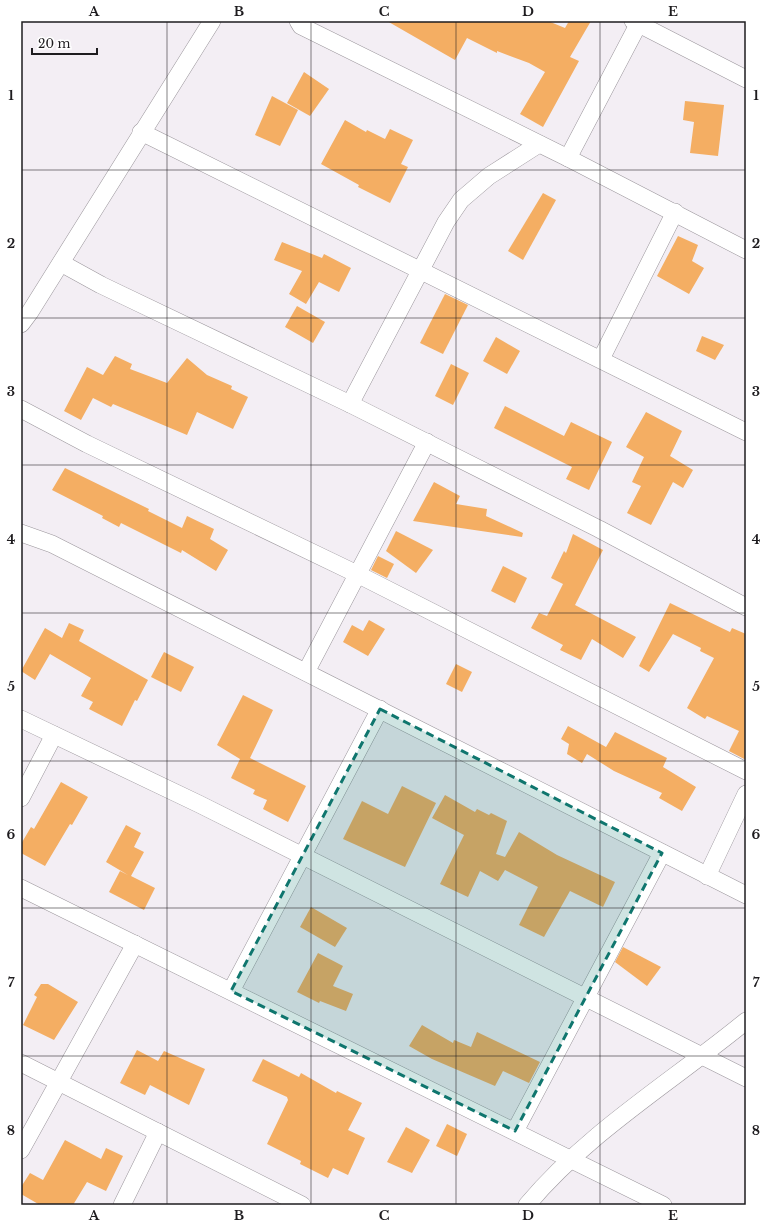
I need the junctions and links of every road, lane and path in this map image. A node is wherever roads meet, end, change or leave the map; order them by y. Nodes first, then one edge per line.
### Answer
1 (212, 21) edge
2 (298, 21) edge
3 (637, 22) edge
4 (746, 79) edge
5 (141, 132) junction
6 (539, 144) junction
7 (568, 158) junction
8 (675, 212) junction
9 (746, 250) edge
10 (61, 263) junction
11 (420, 270) junction
12 (21, 324) edge
13 (601, 359) junction
14 (350, 404) junction
15 (21, 409) edge
16 (746, 432) edge
17 (427, 442) junction
18 (21, 533) edge
19 (357, 574) junction
20 (746, 607) edge
21 (306, 672) junction
22 (380, 708) junction
23 (21, 719) edge
24 (54, 735) junction
25 (746, 772) edge
26 (746, 794) edge
27 (21, 798) edge
28 (662, 853) junction
29 (303, 856) junction
30 (707, 876) junction
31 (21, 888) edge
32 (746, 895) edge
33 (135, 944) junction
34 (231, 991) junction
35 (585, 998) junction
36 (746, 1021) edge
37 (703, 1056) junction
38 (21, 1063) edge
39 (746, 1078) edge
40 (59, 1082) junction
41 (515, 1131) junction
42 (158, 1132) junction
43 (21, 1150) edge
44 (571, 1159) junction
45 (122, 1205) edge
46 (302, 1205) edge
47 (527, 1205) edge
48 (663, 1205) edge

1 - 5 street
2 - 6 street
3 - 4 street
3 - 7 street
5 - 10 street
5 - 11 street
6 - 7 street
6 - 11 street
7 - 8 street
8 - 9 street
8 - 13 street
10 - 12 street
10 - 14 street
11 - 13 street
11 - 14 street
13 - 16 street
14 - 17 street
15 - 19 street
17 - 19 street
17 - 20 street
18 - 21 street
19 - 21 street
19 - 25 street
21 - 22 street
22 - 28 street
22 - 29 street
23 - 24 street
24 - 27 street
24 - 29 street
26 - 30 street
28 - 30 street
28 - 35 street
29 - 34 street
29 - 35 street
30 - 32 street
31 - 33 street
33 - 34 street
33 - 40 street
34 - 41 street
35 - 37 street
35 - 41 street
36 - 37 street
37 - 39 street
37 - 44 street
38 - 40 street
40 - 42 street
40 - 43 street
41 - 44 street
42 - 45 street
42 - 46 street
44 - 47 street
44 - 48 street

